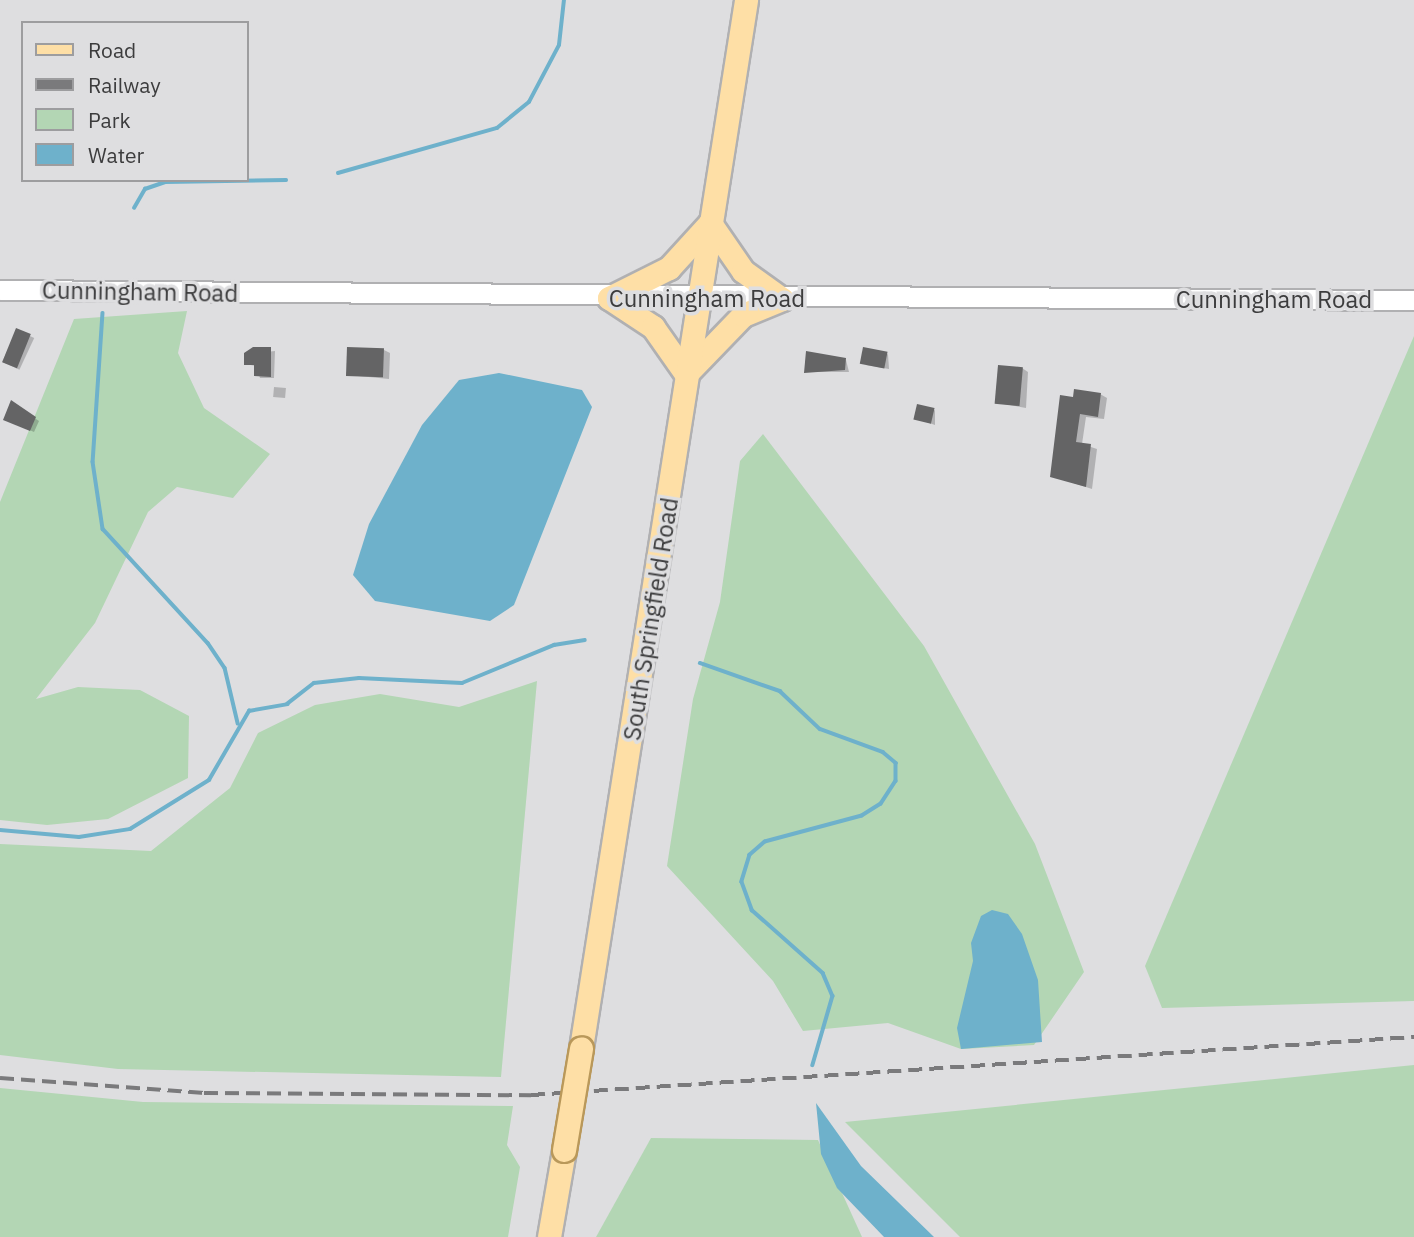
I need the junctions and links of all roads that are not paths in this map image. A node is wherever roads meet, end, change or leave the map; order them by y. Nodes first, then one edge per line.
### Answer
1 (746, 0) edge
2 (710, 223) junction
3 (0, 290) edge
4 (610, 298) junction
5 (697, 299) junction
6 (782, 299) junction
7 (1414, 300) edge
8 (686, 374) junction
9 (549, 1237) edge

1 - 2 main road, South Springfield Road
2 - 4 main road
2 - 5 main road, South Springfield Road
2 - 6 main road
3 - 4 main road, Cunningham Road
4 - 5 main road, Cunningham Road
4 - 8 main road
5 - 6 main road, Cunningham Road
5 - 8 main road, South Springfield Road
6 - 7 main road, Cunningham Road
6 - 8 main road
8 - 9 main road, South Springfield Road, bridge

